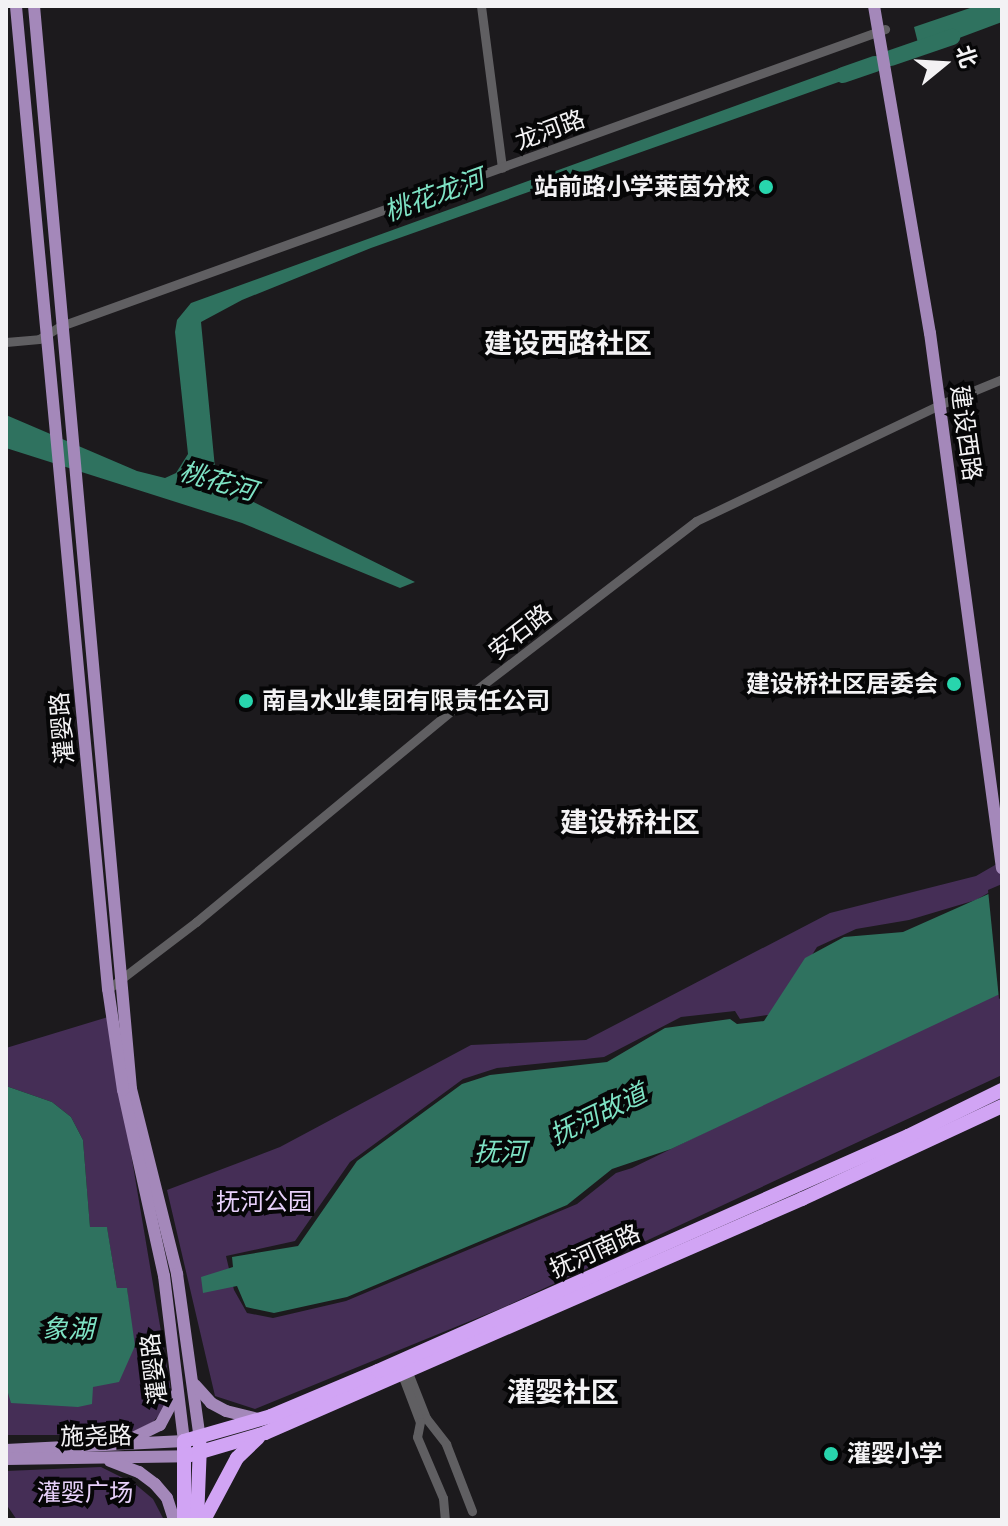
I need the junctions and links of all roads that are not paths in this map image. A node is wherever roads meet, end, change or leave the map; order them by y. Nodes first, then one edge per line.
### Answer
1 (16, 6) edge
2 (34, 6) edge
3 (481, 6) edge
4 (874, 6) edge
5 (881, 6) edge
6 (881, 29) junction
7 (502, 168) junction
8 (61, 326) junction
9 (47, 333) junction
10 (6, 342) edge
11 (1002, 379) edge
12 (942, 404) junction
13 (1002, 813) edge
14 (1002, 868) edge
15 (113, 985) junction
16 (1002, 1090) edge
17 (1002, 1106) edge
18 (404, 1371) junction
19 (193, 1382) junction
20 (178, 1390) junction
21 (264, 1426) junction
22 (193, 1447) junction
23 (6, 1450) edge
24 (99, 1452) junction
25 (6, 1459) edge
26 (472, 1511) dead end
27 (174, 1520) edge
28 (184, 1520) edge
29 (197, 1520) edge
30 (204, 1520) edge
31 (445, 1520) edge

1 - 9 main road, 灌婴路
2 - 8 main road, 灌婴路
3 - 7 street
4 - 6 main road, 建设西路
5 - 6 main road, 建设西路
6 - 7 street, 龙河路
6 - 12 main road, 建设西路
7 - 8 street, 龙河路
8 - 9 street, 龙河路
8 - 15 main road, 灌婴路
9 - 10 street, 龙河路
9 - 15 main road, 灌婴路
11 - 12 street, 安石路
12 - 13 main road, 建设西路
12 - 14 main road, 建设西路
12 - 15 street, 安石路
15 - 19 main road, 灌婴路
15 - 20 main road, 灌婴路
16 - 21 highway, 抚河南路
17 - 18 highway, 抚河南路
18 - 21 highway, 抚河南路
18 - 26 street
18 - 31 street
19 - 21 main road
19 - 22 main road, 灌婴路
20 - 22 main road, 灌婴路
20 - 24 main road
21 - 22 highway, 抚河南路
21 - 30 highway
22 - 24 main road, 施尧路
22 - 28 highway
22 - 29 highway
23 - 24 main road, 施尧路
24 - 25 main road, 施尧路
24 - 27 main road

